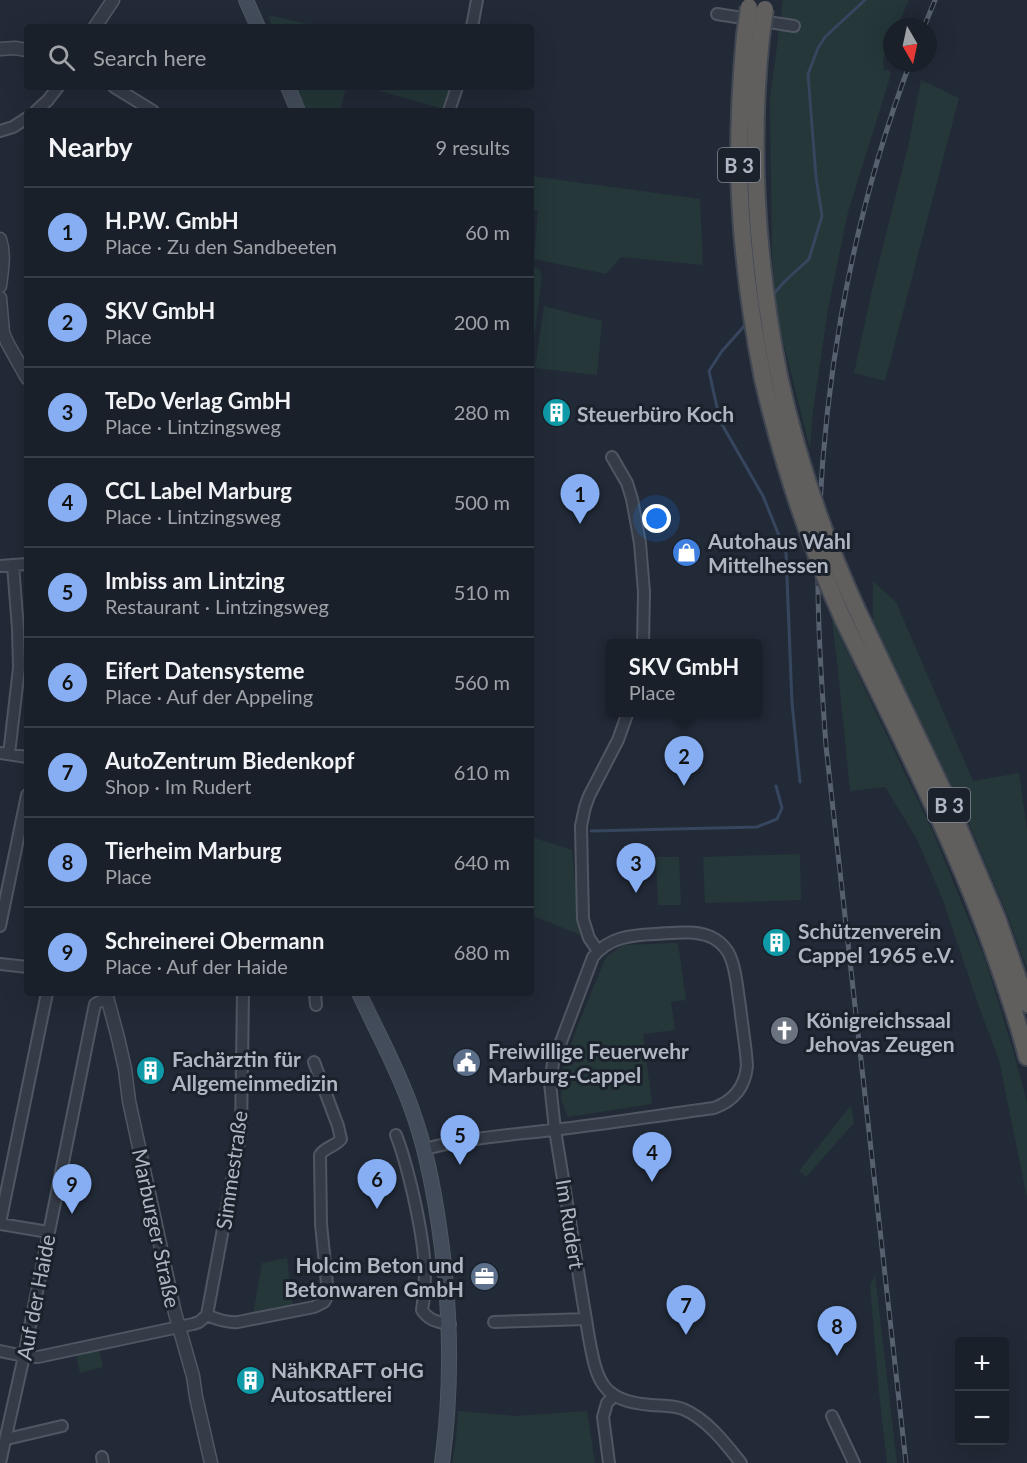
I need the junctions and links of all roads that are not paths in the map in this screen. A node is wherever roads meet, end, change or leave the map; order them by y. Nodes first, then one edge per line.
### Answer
1 (113, 0) edge
2 (246, 0) edge
3 (477, 0) edge
4 (758, 4) edge
5 (717, 14) dead end
6 (97, 24) edge
7 (257, 24) edge
8 (473, 24) edge
9 (794, 26) dead end
10 (753, 36) junction
11 (0, 49) edge
12 (24, 50) edge
13 (56, 90) edge
14 (119, 90) edge
15 (289, 90) edge
16 (456, 90) edge
17 (39, 108) edge
18 (148, 108) edge
19 (297, 108) edge
20 (450, 108) edge
21 (24, 120) edge
22 (0, 130) edge
23 (0, 239) edge
24 (0, 286) edge
25 (0, 298) edge
26 (4, 344) edge
27 (24, 374) edge
28 (771, 378) junction
29 (612, 457) dead end
30 (24, 564) edge
31 (13, 565) junction
32 (0, 566) edge
33 (850, 616) junction
34 (643, 639) edge
35 (626, 717) edge
36 (5, 754) edge
37 (24, 757) edge
38 (24, 810) edge
39 (0, 926) edge
40 (598, 951) junction
41 (0, 964) edge
42 (24, 967) edge
43 (46, 996) edge
44 (105, 996) edge
45 (106, 996) edge
46 (243, 996) edge
47 (315, 996) edge
48 (360, 996) edge
49 (1027, 1004) edge
50 (316, 1005) dead end
51 (1027, 1057) edge
52 (314, 1062) dead end
53 (555, 1130) junction
54 (396, 1135) dead end
55 (425, 1149) junction
56 (0, 1223) edge
57 (48, 1232) junction
58 (207, 1315) junction
59 (586, 1319) junction
60 (494, 1322) dead end
61 (450, 1324) junction
62 (180, 1326) junction
63 (0, 1351) edge
64 (24, 1356) junction
65 (614, 1396) junction
66 (832, 1416) dead end
67 (62, 1426) dead end
68 (6, 1437) junction
69 (0, 1463) edge
70 (211, 1463) edge
71 (442, 1463) edge
72 (609, 1463) edge
73 (741, 1463) edge
74 (854, 1463) edge

1 - 6 street
2 - 7 main road
3 - 8 street
4 - 10 highway, B 3, bridge
5 - 9 street
10 - 28 highway, B 3
10 - 28 highway, B 3
11 - 12 street
13 - 17 street
14 - 18 street
15 - 19 main road
16 - 20 street
21 - 22 street
23 - 24 street
25 - 26 street
26 - 27 street
28 - 33 highway, B 3, bridge
29 - 34 street
30 - 31 street
31 - 32 street
31 - 36 street
33 - 49 highway, B 3
33 - 51 highway, B 3
35 - 40 street
36 - 37 street
38 - 39 street
40 - 53 street
40 - 53 street
41 - 42 street
43 - 56 street
44 - 57 street, Auf der Haide
45 - 62 street, Marburger Straße
46 - 58 street, Simmestraße
47 - 50 street
48 - 55 main road
52 - 58 street
53 - 55 street
53 - 59 street, Im Rudert
54 - 61 street
55 - 61 main road
56 - 57 street
57 - 64 street, Auf der Haide
58 - 62 street
59 - 60 street
59 - 65 street, Im Rudert
61 - 71 main road
62 - 64 street
62 - 70 street, Marburger Straße
63 - 64 street
64 - 68 street, Auf der Haide
65 - 72 street
65 - 73 street
66 - 74 street
67 - 68 street
68 - 69 street, Auf der Haide

